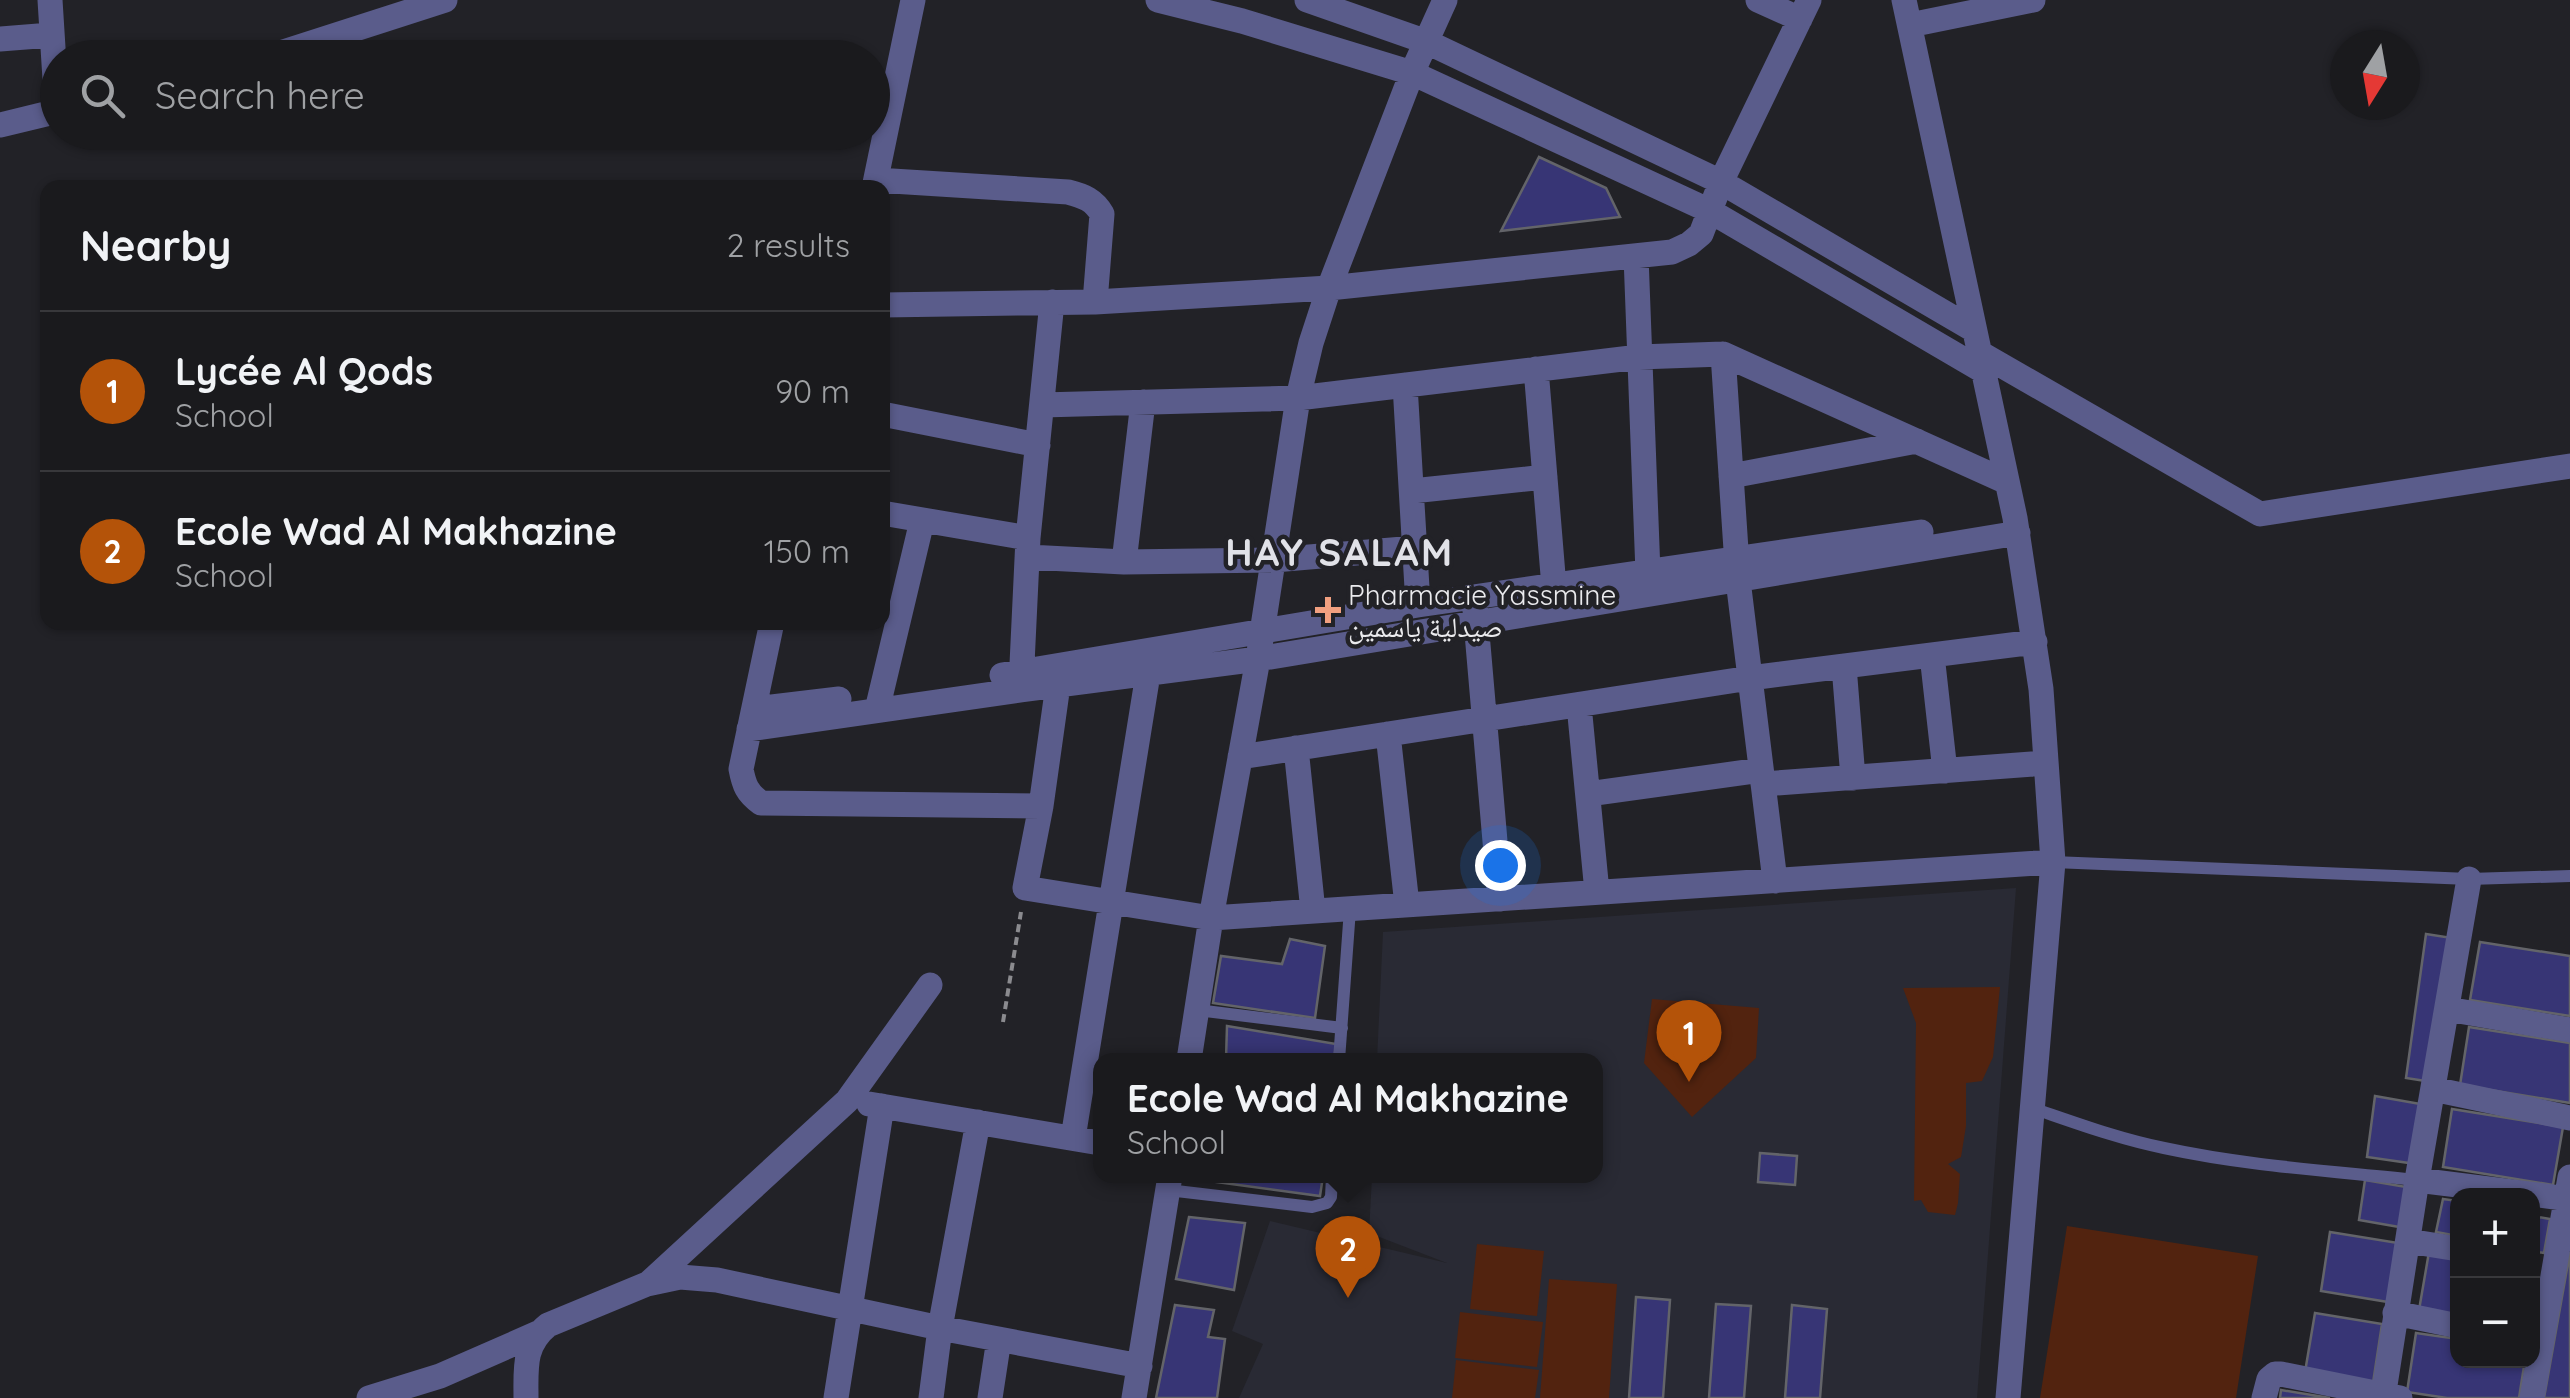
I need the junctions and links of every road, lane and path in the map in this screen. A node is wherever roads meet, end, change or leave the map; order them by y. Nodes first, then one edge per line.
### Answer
1 (50, 0) edge
2 (445, 0) edge
3 (913, 0) edge
4 (1158, 0) edge
5 (1307, 0) edge
6 (1445, 0) edge
7 (1758, 0) edge
8 (2033, 0) edge
9 (1804, 10) edge
10 (1907, 12) edge
11 (51, 36) junction
12 (0, 40) edge
13 (51, 40) edge
14 (321, 40) edge
15 (1427, 42) junction
16 (1412, 72) junction
17 (890, 111) edge
18 (40, 115) edge
19 (0, 125) edge
20 (882, 150) edge
21 (876, 180) edge
22 (1721, 182) junction
23 (890, 185) edge
24 (1710, 211) junction
25 (1636, 256) junction
26 (1328, 288) junction
27 (1052, 302) junction
28 (1096, 302) junction
29 (890, 305) edge
30 (1980, 351) junction
31 (1723, 354) junction
32 (1639, 357) junction
33 (1536, 370) junction
34 (1406, 385) junction
35 (1298, 398) junction
36 (1144, 402) junction
37 (1042, 405) junction
38 (890, 416) edge
39 (1917, 442) junction
40 (1038, 445) junction
41 (2570, 466) edge
42 (1731, 476) junction
43 (1545, 477) junction
44 (2007, 482) junction
45 (1412, 491) junction
46 (890, 515) edge
47 (922, 521) junction
48 (2017, 526) junction
49 (1028, 548) junction
50 (1415, 548) junction
51 (1274, 560) junction
52 (1124, 562) junction
53 (1737, 570) junction
54 (1648, 573) junction
55 (1554, 587) junction
56 (1418, 605) junction
57 (1475, 610) junction
58 (770, 630) edge
59 (1262, 632) junction
60 (2034, 642) junction
61 (1932, 655) junction
62 (1258, 660) junction
63 (1844, 666) junction
64 (1148, 674) junction
65 (1750, 678) junction
66 (1021, 681) junction
67 (1058, 685) junction
68 (879, 702) junction
69 (1579, 705) junction
70 (752, 719) junction
71 (1485, 719) junction
72 (1388, 734) junction
73 (1296, 748) junction
74 (1240, 757) junction
75 (2046, 763) junction
76 (1945, 771) junction
77 (1762, 777) junction
78 (1853, 778) junction
79 (1588, 794) junction
80 (1040, 806) junction
81 (2052, 862) junction
82 (2570, 876) edge
83 (2469, 879) junction
84 (1775, 880) junction
85 (1025, 888) junction
86 (1597, 892) junction
87 (1500, 899) junction
88 (1112, 902) junction
89 (1407, 905) junction
90 (1350, 908) junction
91 (1313, 911) junction
92 (1211, 918) junction
93 (930, 985) dead end
94 (2447, 1009) junction
95 (1197, 1010) junction
96 (1004, 1022) dead end
97 (1342, 1028) junction
98 (2570, 1030) edge
99 (1189, 1053) edge
100 (1340, 1053) edge
101 (2433, 1089) junction
102 (847, 1101) junction
103 (882, 1106) junction
104 (2032, 1108) junction
105 (2570, 1118) edge
106 (978, 1122) junction
107 (1073, 1138) junction
108 (1093, 1142) edge
109 (2416, 1180) junction
110 (1169, 1183) edge
111 (1332, 1183) edge
112 (2569, 1192) edge
113 (2408, 1240) junction
114 (2450, 1247) edge
115 (2544, 1262) edge
116 (648, 1284) junction
117 (849, 1307) junction
118 (2540, 1308) edge
119 (2395, 1313) junction
120 (2450, 1324) edge
121 (940, 1328) junction
122 (538, 1333) junction
123 (999, 1339) junction
124 (1140, 1366) junction
125 (2535, 1368) edge
126 (372, 1397) edge
127 (2389, 1397) edge
128 (526, 1398) edge
129 (836, 1398) edge
130 (930, 1398) edge
131 (990, 1398) edge
132 (1134, 1398) edge
133 (2008, 1398) edge
134 (2264, 1398) edge
135 (2532, 1398) edge

1 - 11 street
2 - 14 street
3 - 17 street
4 - 16 street
5 - 15 street
6 - 15 street
7 - 9 street
8 - 10 street
9 - 22 street
10 - 30 street
11 - 12 street
11 - 13 street
15 - 16 street
15 - 22 street
16 - 24 street
16 - 26 street
18 - 19 street
20 - 21 street
22 - 24 street
22 - 30 street
23 - 28 street
24 - 25 street
24 - 30 street
25 - 26 street
25 - 32 street
26 - 28 street
26 - 35 street
27 - 28 street
27 - 29 street
27 - 37 street
30 - 41 street
30 - 44 street
31 - 32 street
31 - 39 street
31 - 42 street
32 - 33 street
32 - 54 street
33 - 34 street
33 - 43 street
34 - 35 street
34 - 45 street
35 - 36 street
35 - 51 street
36 - 37 street
36 - 52 street
37 - 40 street
38 - 40 street
39 - 42 street
39 - 44 street
40 - 49 street
42 - 53 street
43 - 45 street
43 - 55 street
44 - 48 street
45 - 50 street
46 - 47 street
47 - 49 street
47 - 68 street
48 - 53 street
48 - 60 street
49 - 52 street
49 - 66 street
50 - 51 street
50 - 56 street
51 - 52 street
51 - 59 street
53 - 54 street
53 - 57 street
53 - 65 street
54 - 55 street
55 - 57 street
56 - 57 street
56 - 59 street
57 - 62 street
57 - 71 street
58 - 70 street
59 - 62 street
59 - 66 street
60 - 61 street
60 - 75 street
61 - 63 street
61 - 76 street
62 - 64 street
62 - 74 street
63 - 65 street
63 - 78 street
64 - 67 street
64 - 88 street
65 - 69 street
65 - 77 street
66 - 67 street
66 - 68 street
67 - 80 street
68 - 70 street
69 - 71 street
69 - 79 street
70 - 80 street
71 - 72 street
71 - 87 street
72 - 73 street
72 - 89 street
73 - 74 street
73 - 91 street
74 - 92 street
75 - 76 street
75 - 81 street
76 - 78 street
77 - 78 street
77 - 79 street
77 - 84 street
79 - 86 street
80 - 85 street
81 - 83 lane
81 - 84 street
81 - 104 street
82 - 83 lane
83 - 94 street
84 - 86 street
85 - 88 street
85 - 96 path
86 - 87 street
87 - 89 street
88 - 92 street
88 - 107 street
89 - 90 street
90 - 91 street
90 - 97 lane
91 - 92 street
92 - 95 street
93 - 102 street
94 - 98 street
94 - 101 street
95 - 97 lane
95 - 99 street
97 - 100 lane
101 - 105 street
101 - 109 street
102 - 103 street
102 - 116 street
103 - 106 street
103 - 117 street
104 - 109 lane
104 - 133 street
106 - 107 street
106 - 121 street
107 - 108 street
109 - 112 street
109 - 113 street
110 - 111 lane
110 - 124 street
112 - 115 street
113 - 114 street
113 - 119 street
115 - 118 street
116 - 117 street
116 - 122 street
117 - 121 street
117 - 129 street
119 - 120 street
119 - 127 street
121 - 123 street
121 - 130 street
122 - 126 street
122 - 128 street
123 - 124 street
123 - 131 street
124 - 132 street
125 - 135 street
127 - 134 street

